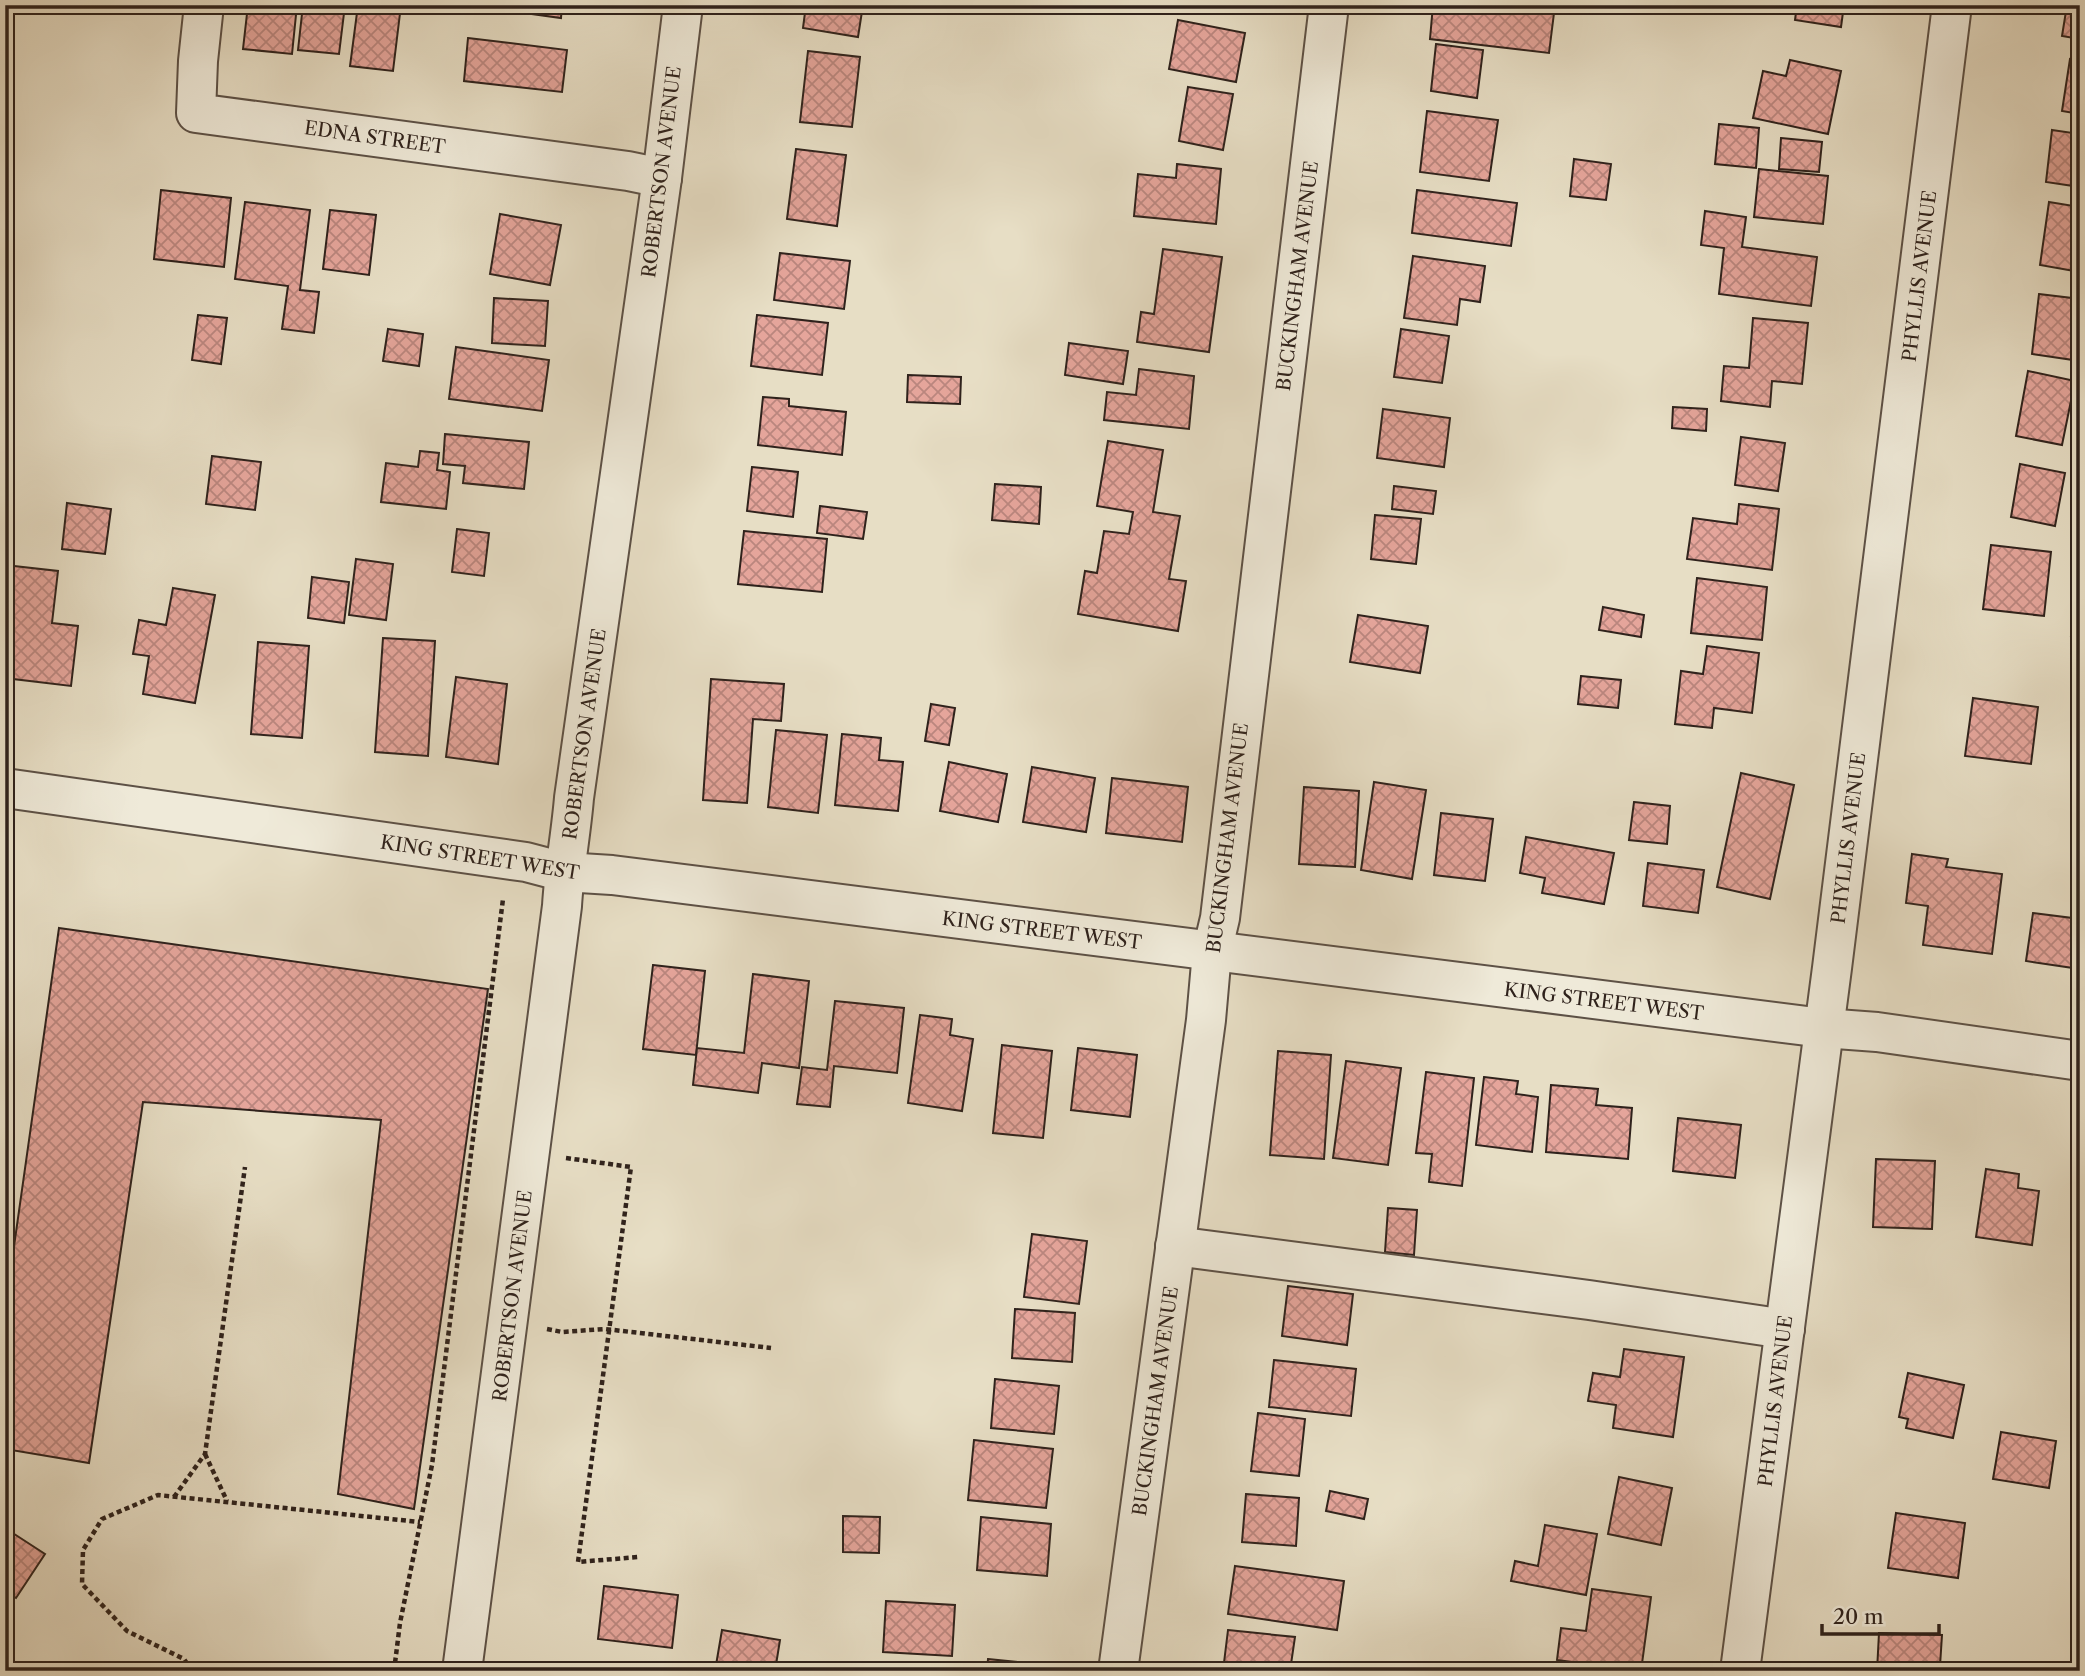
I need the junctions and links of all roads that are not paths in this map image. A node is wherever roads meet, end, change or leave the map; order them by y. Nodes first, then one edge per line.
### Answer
1 (204, 5) edge
2 (682, 5) edge
3 (1329, 5) edge
4 (1952, 5) edge
5 (662, 178) junction
6 (5, 788) edge
7 (564, 872) junction
8 (1212, 952) junction
9 (1823, 1028) junction
10 (2080, 1061) edge
11 (1175, 1246) junction
12 (1785, 1329) junction
13 (471, 1666) edge
14 (1118, 1671) edge
15 (1740, 1671) edge

1 - 5 street, EDNA STREET
2 - 5 street, ROBERTSON AVENUE
3 - 8 street, BUCKINGHAM AVENUE
4 - 9 street, PHYLLIS AVENUE
5 - 7 street, ROBERTSON AVENUE
6 - 7 street, KING STREET WEST
7 - 8 street, KING STREET WEST
7 - 13 street, ROBERTSON AVENUE
8 - 9 street, KING STREET WEST
8 - 11 street, BUCKINGHAM AVENUE
9 - 10 street, KING STREET WEST
9 - 12 street, PHYLLIS AVENUE
11 - 12 street
11 - 14 street, BUCKINGHAM AVENUE
12 - 15 street, PHYLLIS AVENUE

